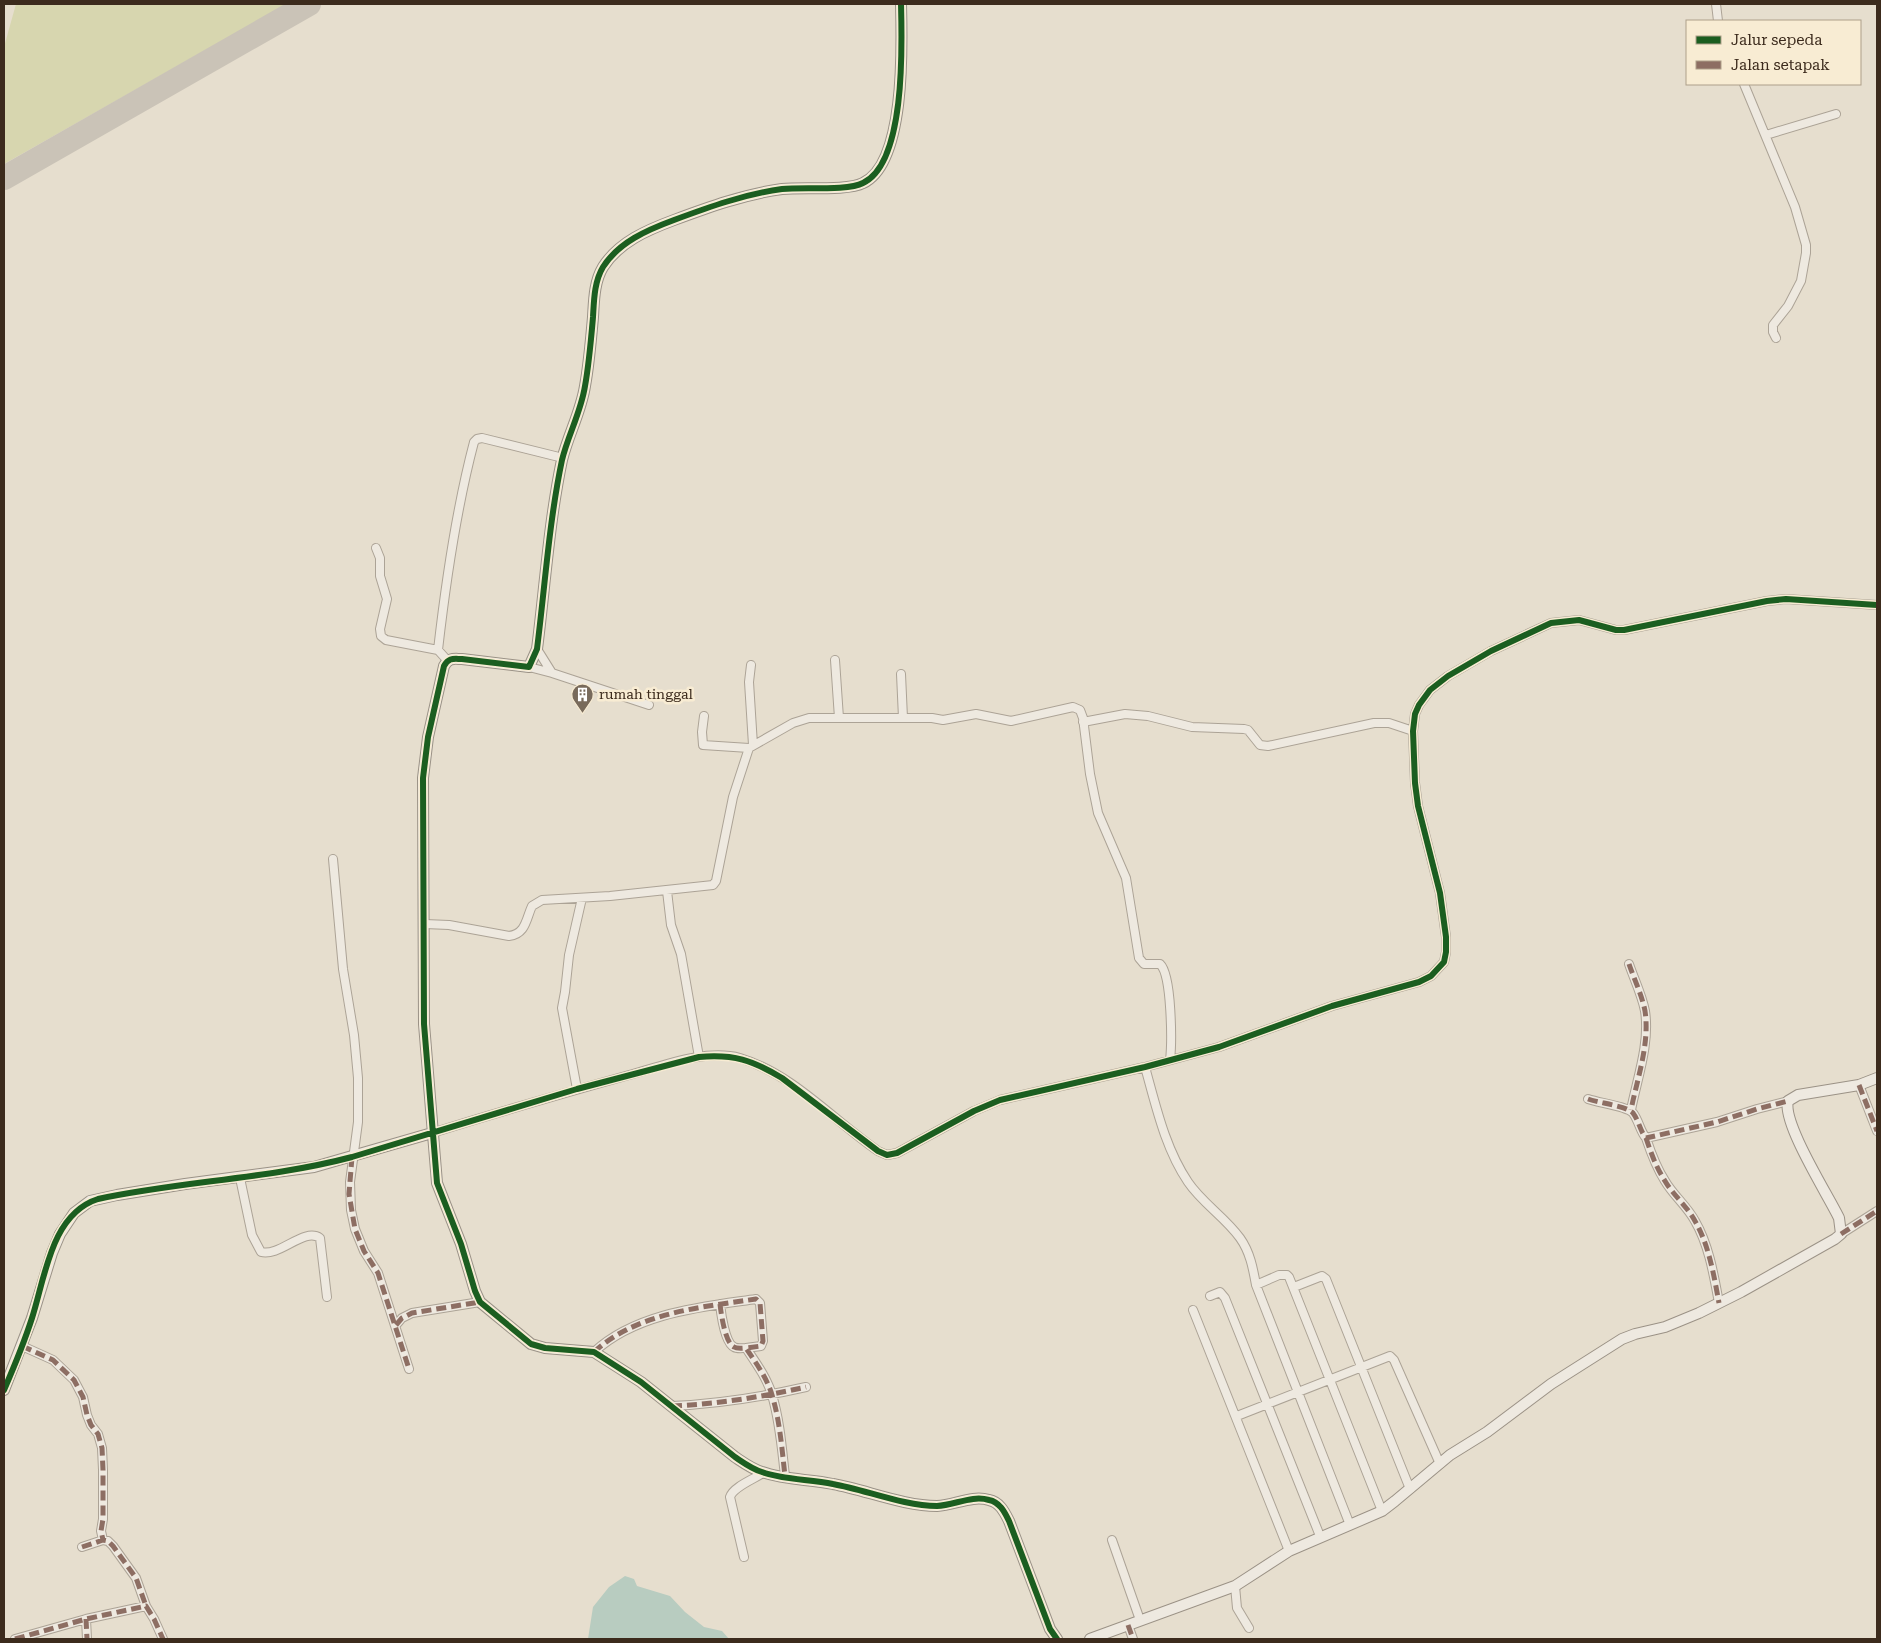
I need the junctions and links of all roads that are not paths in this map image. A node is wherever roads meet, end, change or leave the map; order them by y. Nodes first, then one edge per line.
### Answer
1 (901, 4) edge
2 (1716, 4) edge
3 (1718, 20) edge
4 (1744, 85) edge
5 (1836, 114) dead end
6 (1766, 135) junction
7 (1776, 338) dead end
8 (563, 458) junction
9 (376, 548) dead end
10 (1877, 604) edge
11 (537, 649) junction
12 (438, 650) junction
13 (447, 660) junction
14 (834, 660) dead end
15 (751, 665) dead end
16 (529, 667) junction
17 (552, 673) junction
18 (901, 674) dead end
19 (649, 705) dead end
20 (704, 716) dead end
21 (839, 718) junction
22 (903, 718) junction
23 (1083, 722) junction
24 (1413, 731) junction
25 (751, 747) junction
26 (333, 859) dead end
27 (667, 890) junction
28 (582, 898) junction
29 (425, 924) junction
30 (1629, 964) dead end
31 (699, 1056) junction
32 (1170, 1060) junction
33 (1146, 1067) junction
34 (1877, 1078) edge
35 (1859, 1085) junction
36 (578, 1089) junction
37 (1588, 1099) dead end
38 (1788, 1101) junction
39 (1631, 1110) junction
40 (1877, 1131) edge
41 (432, 1133) junction
42 (1646, 1138) junction
43 (352, 1157) junction
44 (240, 1178) junction
45 (1877, 1211) edge
46 (1841, 1234) junction
47 (1256, 1284) junction
48 (1294, 1287) junction
49 (1210, 1296) dead end
50 (327, 1297) dead end
51 (480, 1302) junction
52 (1719, 1303) junction
53 (720, 1304) junction
54 (1193, 1310) dead end
55 (396, 1325) junction
56 (22, 1346) junction
57 (746, 1348) junction
58 (594, 1352) junction
59 (1362, 1366) junction
60 (409, 1369) dead end
61 (1330, 1378) junction
62 (806, 1387) dead end
63 (4, 1390) edge
64 (1298, 1391) junction
65 (772, 1395) junction
66 (1267, 1404) junction
67 (672, 1406) junction
68 (1236, 1416) junction
69 (1440, 1464) junction
70 (763, 1473) junction
71 (785, 1476) junction
72 (1410, 1489) junction
73 (1382, 1511) junction
74 (1350, 1525) junction
75 (1320, 1536) junction
76 (103, 1540) junction
77 (1112, 1540) dead end
78 (82, 1547) dead end
79 (1289, 1551) junction
80 (744, 1557) dead end
81 (1235, 1586) junction
82 (146, 1606) junction
83 (86, 1619) junction
84 (1140, 1620) junction
85 (1128, 1625) junction
86 (1249, 1628) dead end
87 (14, 1639) edge
88 (86, 1639) edge
89 (163, 1639) edge
90 (1057, 1639) edge
91 (1090, 1639) edge
92 (1133, 1639) edge

1 - 8 street
2 - 3 street
4 - 6 street
5 - 6 street
6 - 7 street
8 - 11 street
8 - 12 street
9 - 12 street
10 - 24 street
11 - 16 street
11 - 17 street
12 - 13 street
13 - 16 street
13 - 29 street
14 - 21 street
15 - 25 street
16 - 17 street
17 - 19 street
18 - 22 street
20 - 25 street
21 - 22 street
21 - 25 street
22 - 23 street
23 - 24 street
23 - 32 street
24 - 32 street
25 - 27 street
26 - 43 street
27 - 28 street
27 - 31 street
28 - 29 street
28 - 36 street
29 - 41 street
30 - 39 street
31 - 33 street
31 - 36 street
32 - 33 street
33 - 47 street
34 - 35 street
35 - 38 street
35 - 40 street
36 - 41 street
37 - 39 street
38 - 42 street
38 - 46 street
39 - 42 street
41 - 43 street
41 - 51 street
42 - 52 street
43 - 44 street
43 - 55 street
44 - 50 street
44 - 56 street
45 - 46 street
46 - 52 street
47 - 48 street
47 - 64 street
48 - 59 street
48 - 61 street
49 - 66 street
51 - 55 street
51 - 58 street
52 - 69 street
53 - 57 street
53 - 57 street
53 - 58 street
54 - 68 street
55 - 60 street
56 - 63 street
56 - 76 street
57 - 65 street
58 - 67 street
59 - 61 street
59 - 69 street
59 - 72 street
61 - 64 street
61 - 73 street
62 - 65 street
64 - 66 street
64 - 74 street
65 - 67 street
65 - 71 street
66 - 68 street
66 - 75 street
67 - 70 street
68 - 79 street
69 - 72 street
70 - 71 street
70 - 80 street
71 - 90 street
72 - 73 street
73 - 74 street
74 - 75 street
75 - 79 street
76 - 78 street
76 - 82 street
77 - 84 street
79 - 81 street
81 - 84 street
81 - 86 street
82 - 83 street
82 - 89 street
83 - 87 street
83 - 88 street
84 - 85 street
85 - 91 street
85 - 92 street

